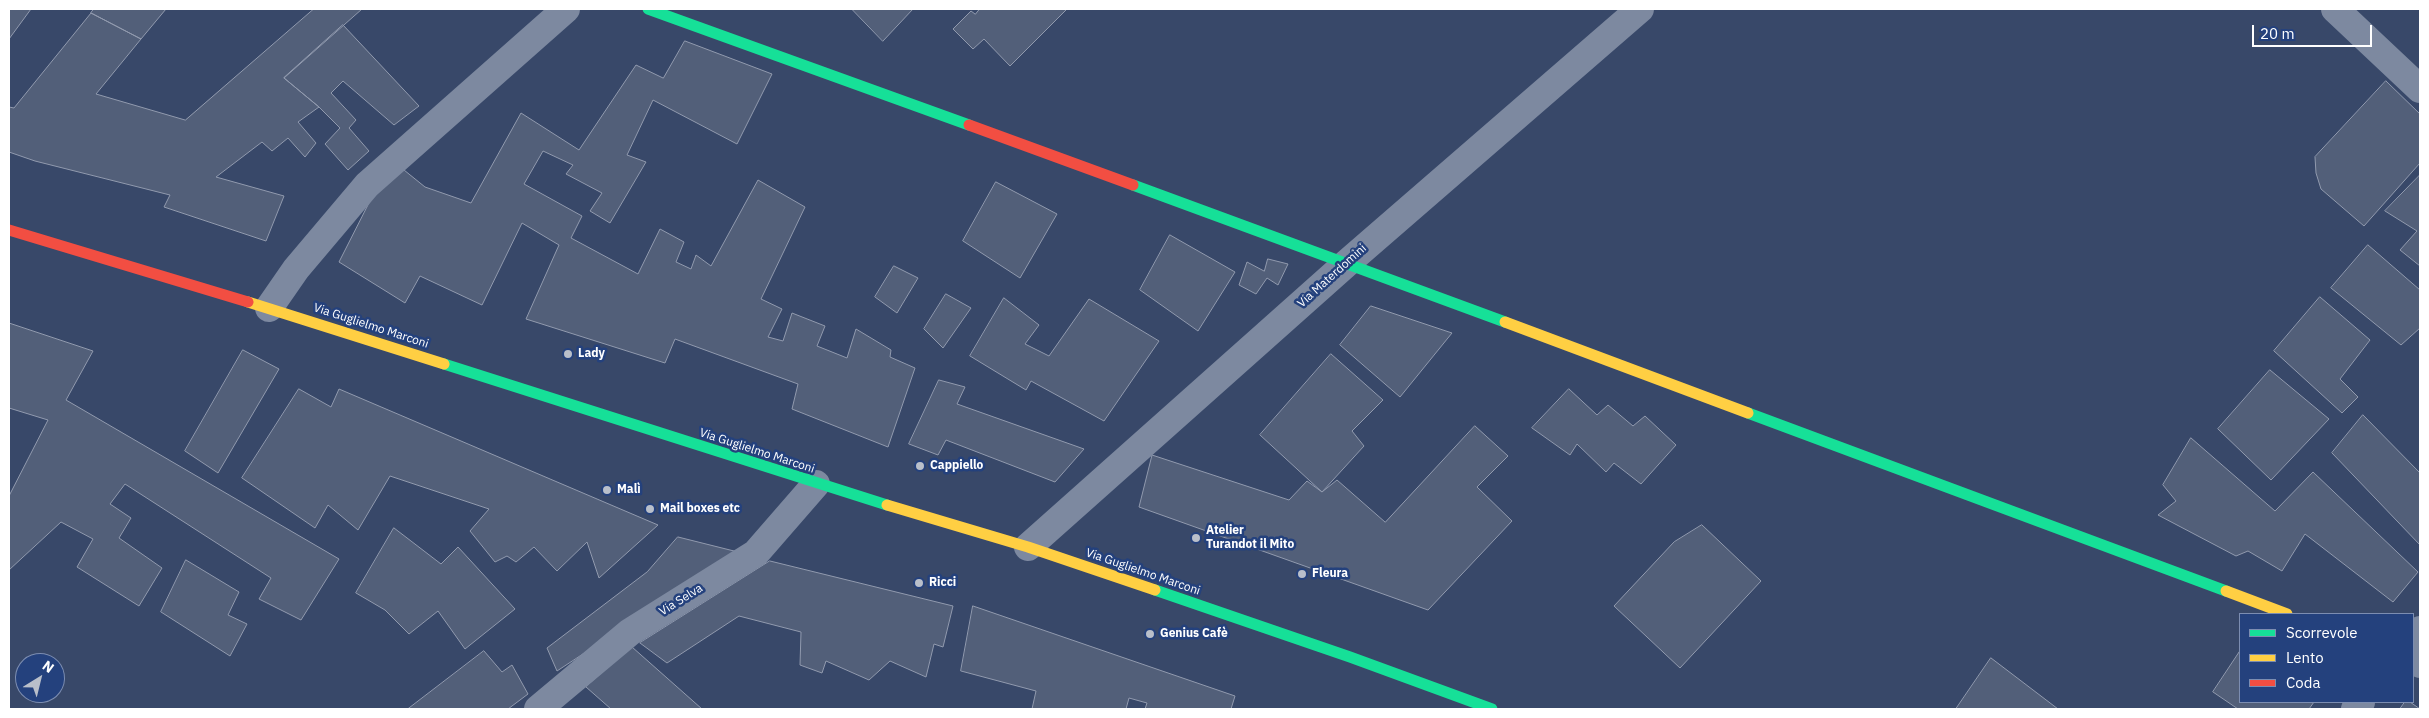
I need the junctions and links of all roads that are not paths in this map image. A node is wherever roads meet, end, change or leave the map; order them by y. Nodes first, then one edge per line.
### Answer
1 (566, 9) edge
2 (648, 9) edge
3 (1640, 9) edge
4 (2335, 9) edge
5 (2420, 89) edge
6 (9, 230) edge
7 (1346, 263) junction
8 (269, 308) junction
9 (816, 484) junction
10 (1028, 547) junction
11 (2283, 613) edge
12 (538, 709) edge
13 (1492, 709) edge

1 - 8 street
2 - 7 street
3 - 7 street, Via Materdomini
4 - 5 street
6 - 8 street, Via Guglielmo Marconi
7 - 10 street, Via Materdomini
7 - 11 street
8 - 9 street, Via Guglielmo Marconi
9 - 10 street, Via Guglielmo Marconi
9 - 12 street, Via Selva
10 - 13 street, Via Guglielmo Marconi

